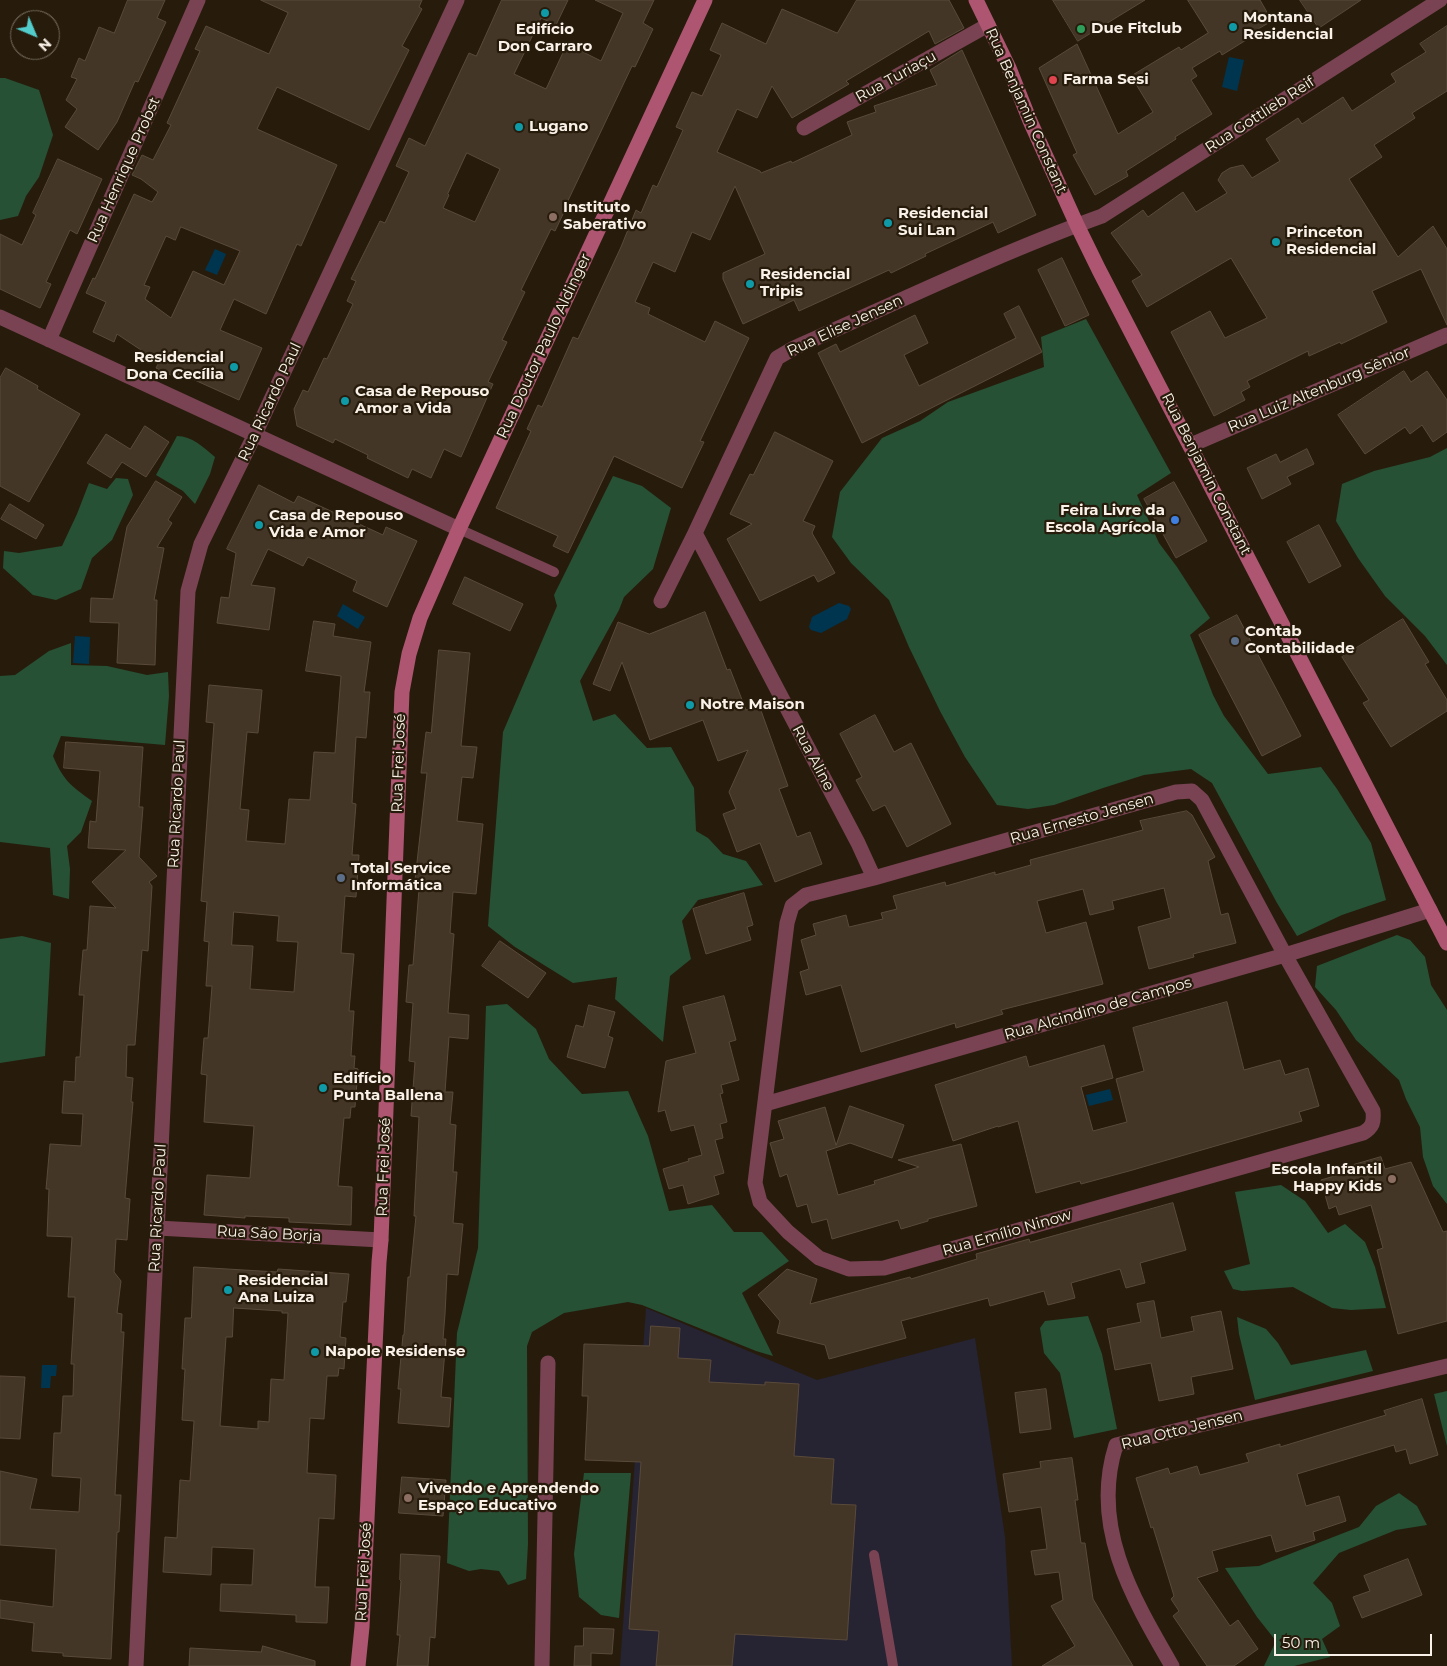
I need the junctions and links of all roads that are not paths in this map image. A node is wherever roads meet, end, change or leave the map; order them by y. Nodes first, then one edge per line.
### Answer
1 (198, 0) edge
2 (457, 0) edge
3 (705, 0) edge
4 (976, 0) edge
5 (1440, 0) edge
6 (988, 25) junction
7 (804, 128) dead end
8 (1077, 225) junction
9 (0, 316) edge
10 (1447, 335) edge
11 (49, 340) junction
12 (256, 434) junction
13 (1191, 445) junction
14 (460, 529) junction
15 (695, 533) junction
16 (554, 572) dead end
17 (661, 601) dead end
18 (874, 878) junction
19 (792, 906) joint
20 (1430, 910) junction
21 (1447, 943) edge
22 (1285, 955) junction
23 (765, 1104) junction
24 (157, 1228) junction
25 (382, 1240) junction
26 (548, 1362) dead end
27 (1447, 1366) edge
28 (874, 1555) dead end
29 (136, 1666) edge
30 (358, 1666) edge
31 (542, 1666) edge
32 (893, 1666) edge
33 (1172, 1666) edge

1 - 11 street, Rua Henrique Probst
2 - 12 street, Rua Ricardo Paul
3 - 14 street, Rua Doutor Paulo Aldinger
4 - 6 street, Rua Benjamin Constant
5 - 8 street, Rua Gottlieb Reif
6 - 7 street, Rua Turiaçu
6 - 8 street, Rua Benjamin Constant
8 - 13 street, Rua Benjamin Constant
8 - 15 street, Rua Elise Jensen
9 - 11 street
10 - 13 street, Rua Luiz Altenburg Sênior
11 - 12 street
12 - 14 street
12 - 24 street, Rua Ricardo Paul
13 - 20 street, Rua Benjamin Constant
14 - 16 lane
14 - 25 street, Rua Frei José
15 - 17 street, Rua Elise Jensen
15 - 18 street, Rua Aline
18 - 19 street, Rua Ernesto Jensen
18 - 22 street, Rua Ernesto Jensen
19 - 23 street, Rua Emílio Ninow
20 - 21 street, Rua Benjamin Constant
20 - 22 street, Rua Alcindino de Campos
22 - 23 street, Rua Alcindino de Campos
22 - 23 street, Rua Emílio Ninow
24 - 25 street, Rua São Borja
24 - 29 street, Rua Ricardo Paul
25 - 30 street, Rua Frei José
26 - 31 street
27 - 33 street, Rua Otto Jensen
28 - 32 lane

